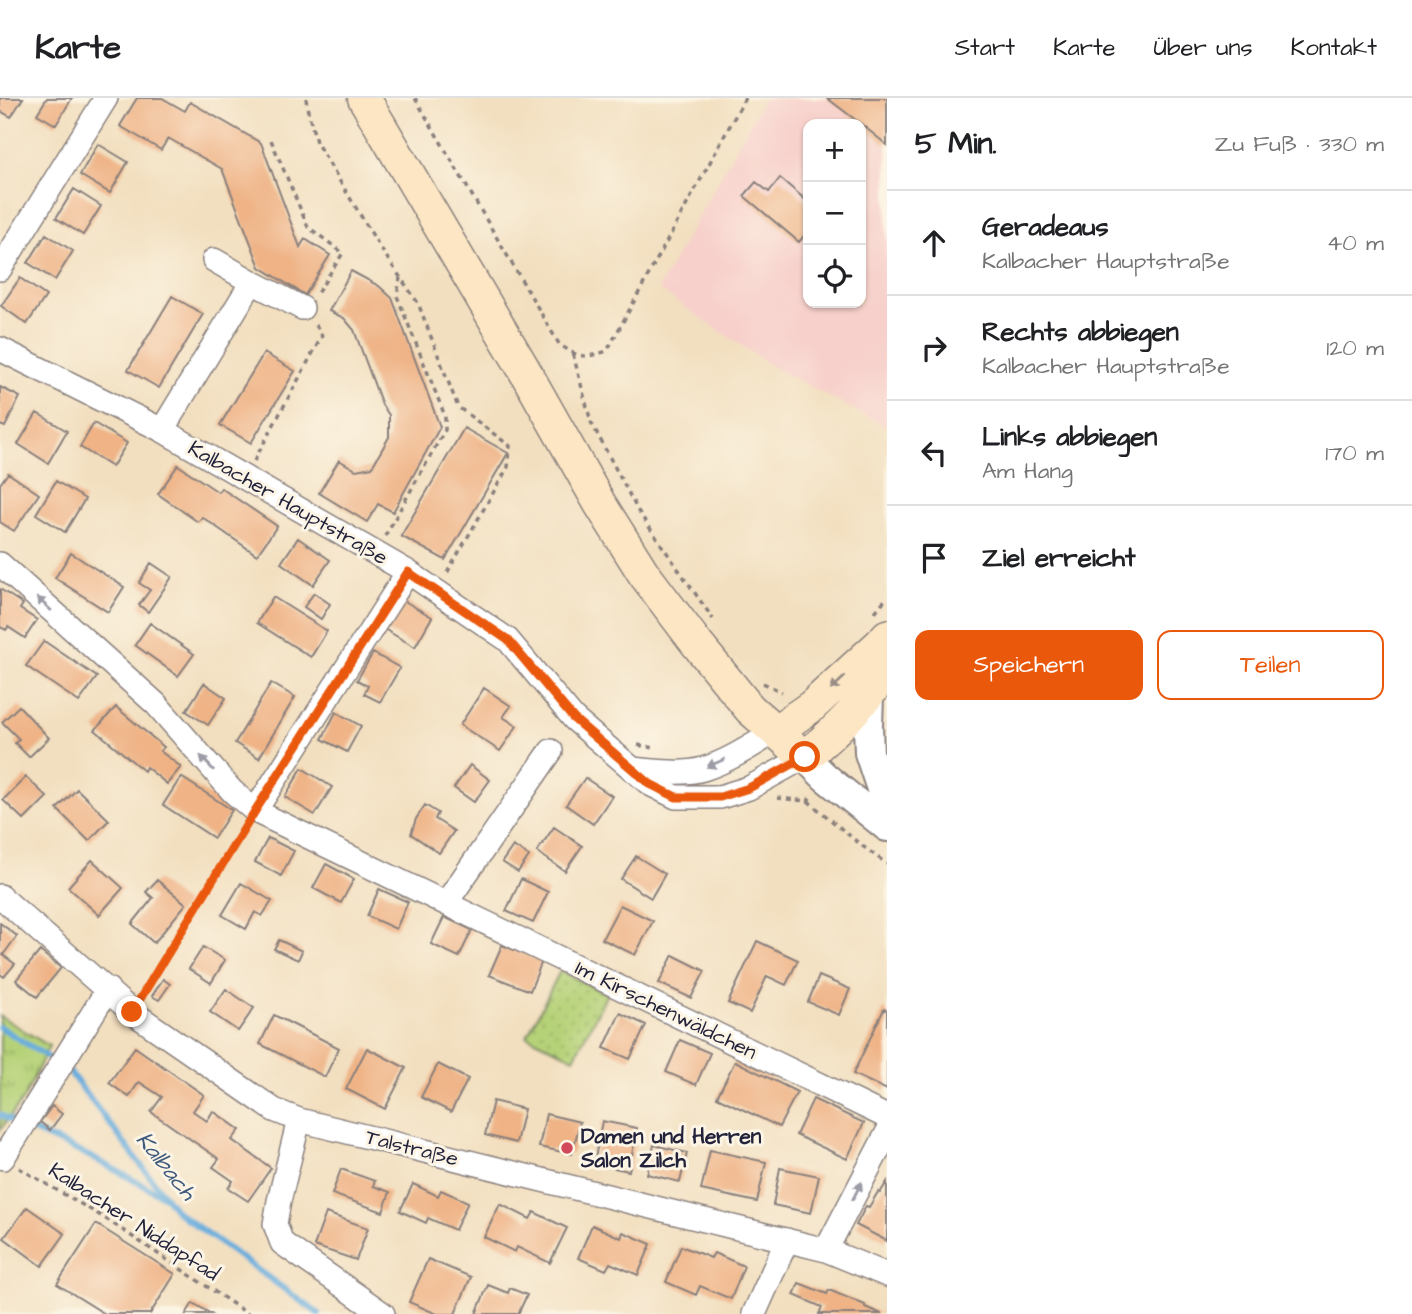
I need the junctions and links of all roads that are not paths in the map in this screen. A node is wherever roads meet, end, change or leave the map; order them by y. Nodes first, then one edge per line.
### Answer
1 (106, 98) edge
2 (364, 98) edge
3 (214, 260) dead end
4 (0, 269) edge
5 (252, 282) junction
6 (304, 309) road end
7 (0, 349) edge
8 (162, 430) junction
9 (0, 564) edge
10 (408, 572) junction
11 (887, 636) edge
12 (878, 683) edge
13 (776, 731) junction
14 (551, 751) dead end
15 (805, 757) junction
16 (632, 769) junction
17 (887, 807) edge
18 (255, 811) junction
19 (887, 827) edge
20 (0, 896) edge
21 (446, 903) junction
22 (108, 989) junction
23 (887, 1117) edge
24 (299, 1120) junction
25 (887, 1133) edge
26 (2, 1158) road end
27 (787, 1240) junction
28 (826, 1250) junction
29 (887, 1275) edge
30 (383, 1314) edge
31 (754, 1314) edge

1 - 4 street
2 - 13 main road
3 - 5 street
5 - 6 street
5 - 8 street
7 - 8 street, Kalbacher Hauptstraße
8 - 10 street, Kalbacher Hauptstraße
18 -> 9 street, Im Kirschenwäldchen
10 - 16 street, Kalbacher Hauptstraße
10 - 18 street
11 -> 13 main road
12 - 15 main road
12 - 17 street
13 - 15 main road
13 -> 16 street
14 - 21 street
15 - 16 street, Kalbacher Hauptstraße
15 - 19 street
18 - 21 street, Im Kirschenwäldchen
20 - 22 street, Talstraße
21 - 23 street, Im Kirschenwäldchen
22 - 24 street, Talstraße
22 - 26 street
24 - 27 street, Talstraße
24 - 30 street
28 -> 25 street
27 - 28 street, Talstraße
27 - 31 street
28 - 29 street, Talstraße

